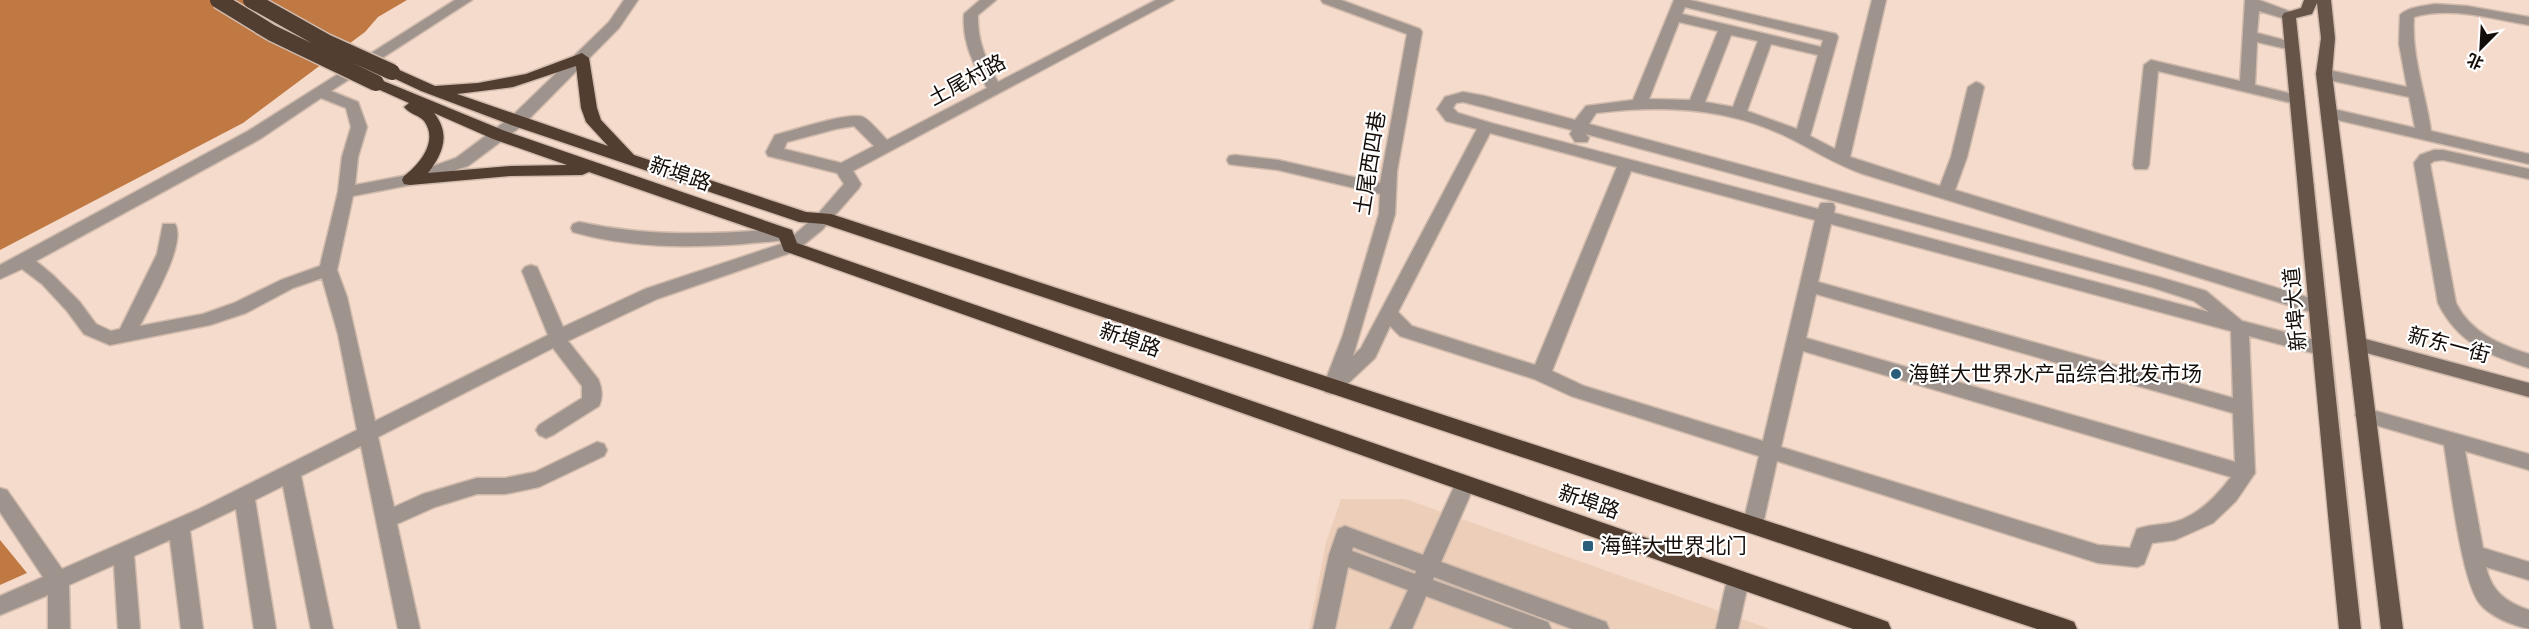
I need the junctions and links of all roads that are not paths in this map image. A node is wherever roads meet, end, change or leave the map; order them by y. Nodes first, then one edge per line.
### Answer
1 (218, 0) edge
2 (251, 0) edge
3 (465, 0) edge
4 (631, 0) edge
5 (989, 0) edge
6 (1167, 0) edge
7 (1328, 0) edge
8 (1879, 0) edge
9 (2311, 0) edge
10 (2324, 0) edge
11 (2252, 2) edge
12 (1679, 6) edge
13 (2289, 16) junction
14 (2529, 21) edge
15 (1726, 28) junction
16 (2250, 36) junction
17 (1766, 38) junction
18 (2291, 46) junction
19 (1827, 53) junction
20 (582, 58) junction
21 (2324, 74) junction
22 (1976, 87) dead end
23 (2247, 87) junction
24 (426, 88) junction
25 (996, 90) junction
26 (319, 92) junction
27 (396, 92) junction
28 (2418, 94) junction
29 (2296, 99) junction
30 (1639, 104) junction
31 (1696, 105) junction
32 (2329, 113) junction
33 (1738, 114) junction
34 (517, 121) junction
35 (1485, 127) junction
36 (1581, 127) junction
37 (499, 135) junction
38 (2424, 135) junction
39 (1802, 138) junction
40 (886, 148) junction
41 (629, 158) junction
42 (1601, 158) junction
43 (1841, 159) junction
44 (2529, 159) edge
45 (1235, 160) dead end
46 (1626, 164) junction
47 (2141, 165) dead end
48 (843, 169) junction
49 (598, 171) junction
50 (2529, 174) edge
51 (410, 180) junction
52 (1388, 190) junction
53 (346, 192) junction
54 (1946, 193) junction
55 (1829, 195) junction
56 (1825, 217) junction
57 (825, 218) junction
58 (169, 228) dead end
59 (579, 228) dead end
60 (788, 241) junction
61 (23, 261) junction
62 (328, 270) junction
63 (531, 271) dead end
64 (0, 273) edge
65 (1809, 286) junction
66 (2317, 307) junction
67 (1388, 313) junction
68 (2240, 327) junction
69 (126, 335) junction
70 (557, 338) junction
71 (1796, 342) junction
72 (2358, 344) junction
73 (2320, 348) junction
74 (2529, 361) edge
75 (1541, 374) junction
76 (1332, 387) junction
77 (2529, 390) edge
78 (2243, 408) junction
79 (2366, 415) junction
80 (546, 430) dead end
81 (368, 432) junction
82 (2453, 440) junction
83 (597, 450) dead end
84 (1772, 451) junction
85 (2529, 462) edge
86 (290, 473) junction
87 (2245, 473) junction
88 (1465, 484) junction
89 (0, 496) edge
90 (244, 496) junction
91 (386, 520) junction
92 (1753, 524) junction
93 (179, 526) junction
94 (123, 552) junction
95 (2474, 555) junction
96 (2529, 571) edge
97 (1424, 575) junction
98 (1738, 580) junction
99 (58, 581) junction
100 (0, 606) edge
101 (2529, 620) edge
102 (59, 629) edge
103 (129, 629) edge
104 (192, 629) edge
105 (265, 629) edge
106 (322, 629) edge
107 (409, 629) edge
108 (1324, 629) edge
109 (1401, 629) edge
110 (1540, 629) edge
111 (1598, 629) edge
112 (1727, 629) edge
113 (1880, 629) edge
114 (2066, 629) edge
115 (2350, 629) edge
116 (2392, 629) edge

1 - 27 highway, 新埠路, bridge
2 - 24 highway, 新埠路, bridge
3 - 26 street
4 - 20 street
5 - 25 street
6 - 25 street, 土尾村路
7 - 52 street, 土尾西四巷
8 - 43 street
9 - 13 main road
10 - 21 main road
11 - 13 street
11 - 16 street
12 - 15 street
12 - 19 street
12 - 30 street
13 - 18 main road, 新埠大道
14 - 28 street
15 - 17 street
15 - 31 street
16 - 18 street
16 - 23 street
17 - 19 street
17 - 33 street
18 - 29 main road, 新埠大道
19 - 39 street
20 - 24 highway
20 - 34 street
20 - 41 highway
21 - 28 street
21 - 32 main road
22 - 54 street
23 - 29 street
23 - 47 street
24 - 34 highway, 新埠路
25 - 40 street, 土尾村路
26 - 53 street
26 - 61 street
27 - 37 highway, 新埠路
27 - 51 highway
28 - 38 street
29 - 66 main road, 新埠大道
30 - 31 street
30 - 36 street
31 - 33 street
32 - 38 street
32 - 72 main road
33 - 39 street
34 - 37 street
34 - 41 highway, 新埠路
35 - 36 street
35 - 42 street
35 - 67 street
36 - 42 street
36 - 55 street
37 - 49 highway, 新埠路
37 - 51 street
38 - 44 street
39 - 43 street
40 - 48 street, 土尾村路
40 - 48 street
41 - 57 highway, 新埠路
42 - 46 street
43 - 54 street
45 - 52 street
46 - 56 street
46 - 75 street
48 - 57 street
49 - 51 highway
49 - 60 highway, 新埠路
50 - 74 street
51 - 53 street
52 - 76 street, 土尾西四巷
53 - 62 street
54 - 66 street
55 - 56 street
55 - 68 street
56 - 65 street
56 - 68 street
57 - 60 street
57 - 76 highway, 新埠路
58 - 69 street
59 - 60 street
60 - 70 street
60 - 88 highway, 新埠路
61 - 64 street
61 - 69 street
62 - 69 street
62 - 81 street
63 - 70 street
65 - 71 street
65 - 78 street
66 - 73 main road, 新埠大道
67 - 75 street
67 - 76 street
68 - 73 street
68 - 78 street
70 - 80 street
70 - 81 street
71 - 84 street
71 - 87 street
72 - 77 street, 新东一街
72 - 79 main road
73 - 115 main road, 新埠大道
75 - 84 street
76 - 92 highway, 新埠路
78 - 87 street
79 - 82 street
79 - 116 main road
81 - 86 street
81 - 91 street
82 - 85 street
82 - 95 street
83 - 91 street
84 - 87 street
84 - 92 street
86 - 90 street
86 - 106 street
88 - 97 street
88 - 98 highway, 新埠路
89 - 99 street
90 - 93 street
90 - 105 street
91 - 107 street
92 - 114 highway, 新埠路
93 - 94 street
93 - 104 street
94 - 99 street
94 - 103 street
95 - 96 street
95 - 101 street
97 - 108 street
97 - 109 street
97 - 110 street
97 - 111 street
98 - 112 street
98 - 113 highway, 新埠路
99 - 100 street
99 - 102 street

